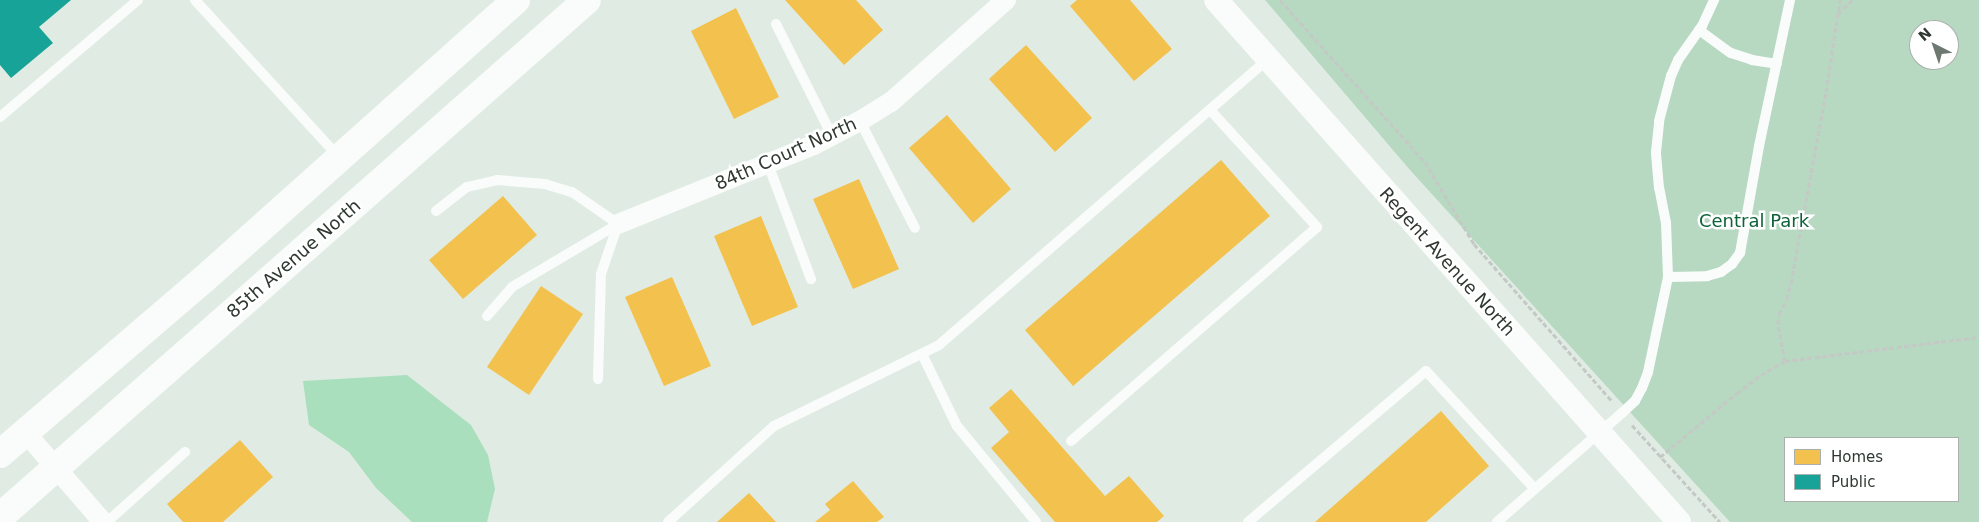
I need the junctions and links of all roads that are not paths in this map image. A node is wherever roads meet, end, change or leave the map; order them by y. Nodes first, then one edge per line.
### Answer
1 (138, 0) edge
2 (195, 0) edge
3 (516, 0) edge
4 (587, 0) edge
5 (1006, 0) edge
6 (1216, 0) edge
7 (1714, 0) edge
8 (1790, 0) edge
9 (776, 24) dead end
10 (1700, 30) junction
11 (1268, 59) junction
12 (1777, 64) junction
13 (1210, 110) junction
14 (0, 117) edge
15 (860, 121) junction
16 (832, 136) junction
17 (339, 157) junction
18 (768, 164) junction
19 (436, 211) dead end
20 (618, 224) junction
21 (915, 228) dead end
22 (1668, 277) junction
23 (811, 279) dead end
24 (488, 316) dead end
25 (922, 354) junction
26 (598, 379) dead end
27 (25, 432) junction
28 (1599, 433) junction
29 (1071, 440) dead end
30 (185, 452) dead end
31 (0, 454) edge
32 (57, 468) junction
33 (1534, 488) junction
34 (0, 518) edge
35 (103, 522) edge
36 (107, 522) edge
37 (668, 522) edge
38 (1036, 522) edge
39 (1248, 522) edge
40 (1497, 522) edge
41 (1679, 522) edge

1 - 14 lane
2 - 17 lane
3 - 17 main road
4 - 32 main road, 85th Avenue North
5 - 15 street, 84th Court North
6 - 11 street, Regent Avenue North
7 - 10 lane
8 - 12 lane
9 - 16 lane
10 - 12 lane
10 - 22 lane
11 - 13 lane
11 - 28 street, Regent Avenue North
12 - 22 lane
13 - 25 lane
13 - 29 lane
15 - 16 street, 84th Court North
15 - 21 lane
16 - 18 street, 84th Court North
17 - 27 main road
18 - 20 street, 84th Court North
18 - 23 lane
19 - 20 lane
20 - 24 lane
20 - 26 lane
22 - 28 lane
25 - 37 lane
25 - 38 lane
27 - 31 main road
27 - 32 street
28 - 33 lane
28 - 41 street, Regent Avenue North
30 - 36 lane
32 - 34 main road, 85th Avenue North
32 - 35 street
33 - 39 lane
33 - 40 lane

